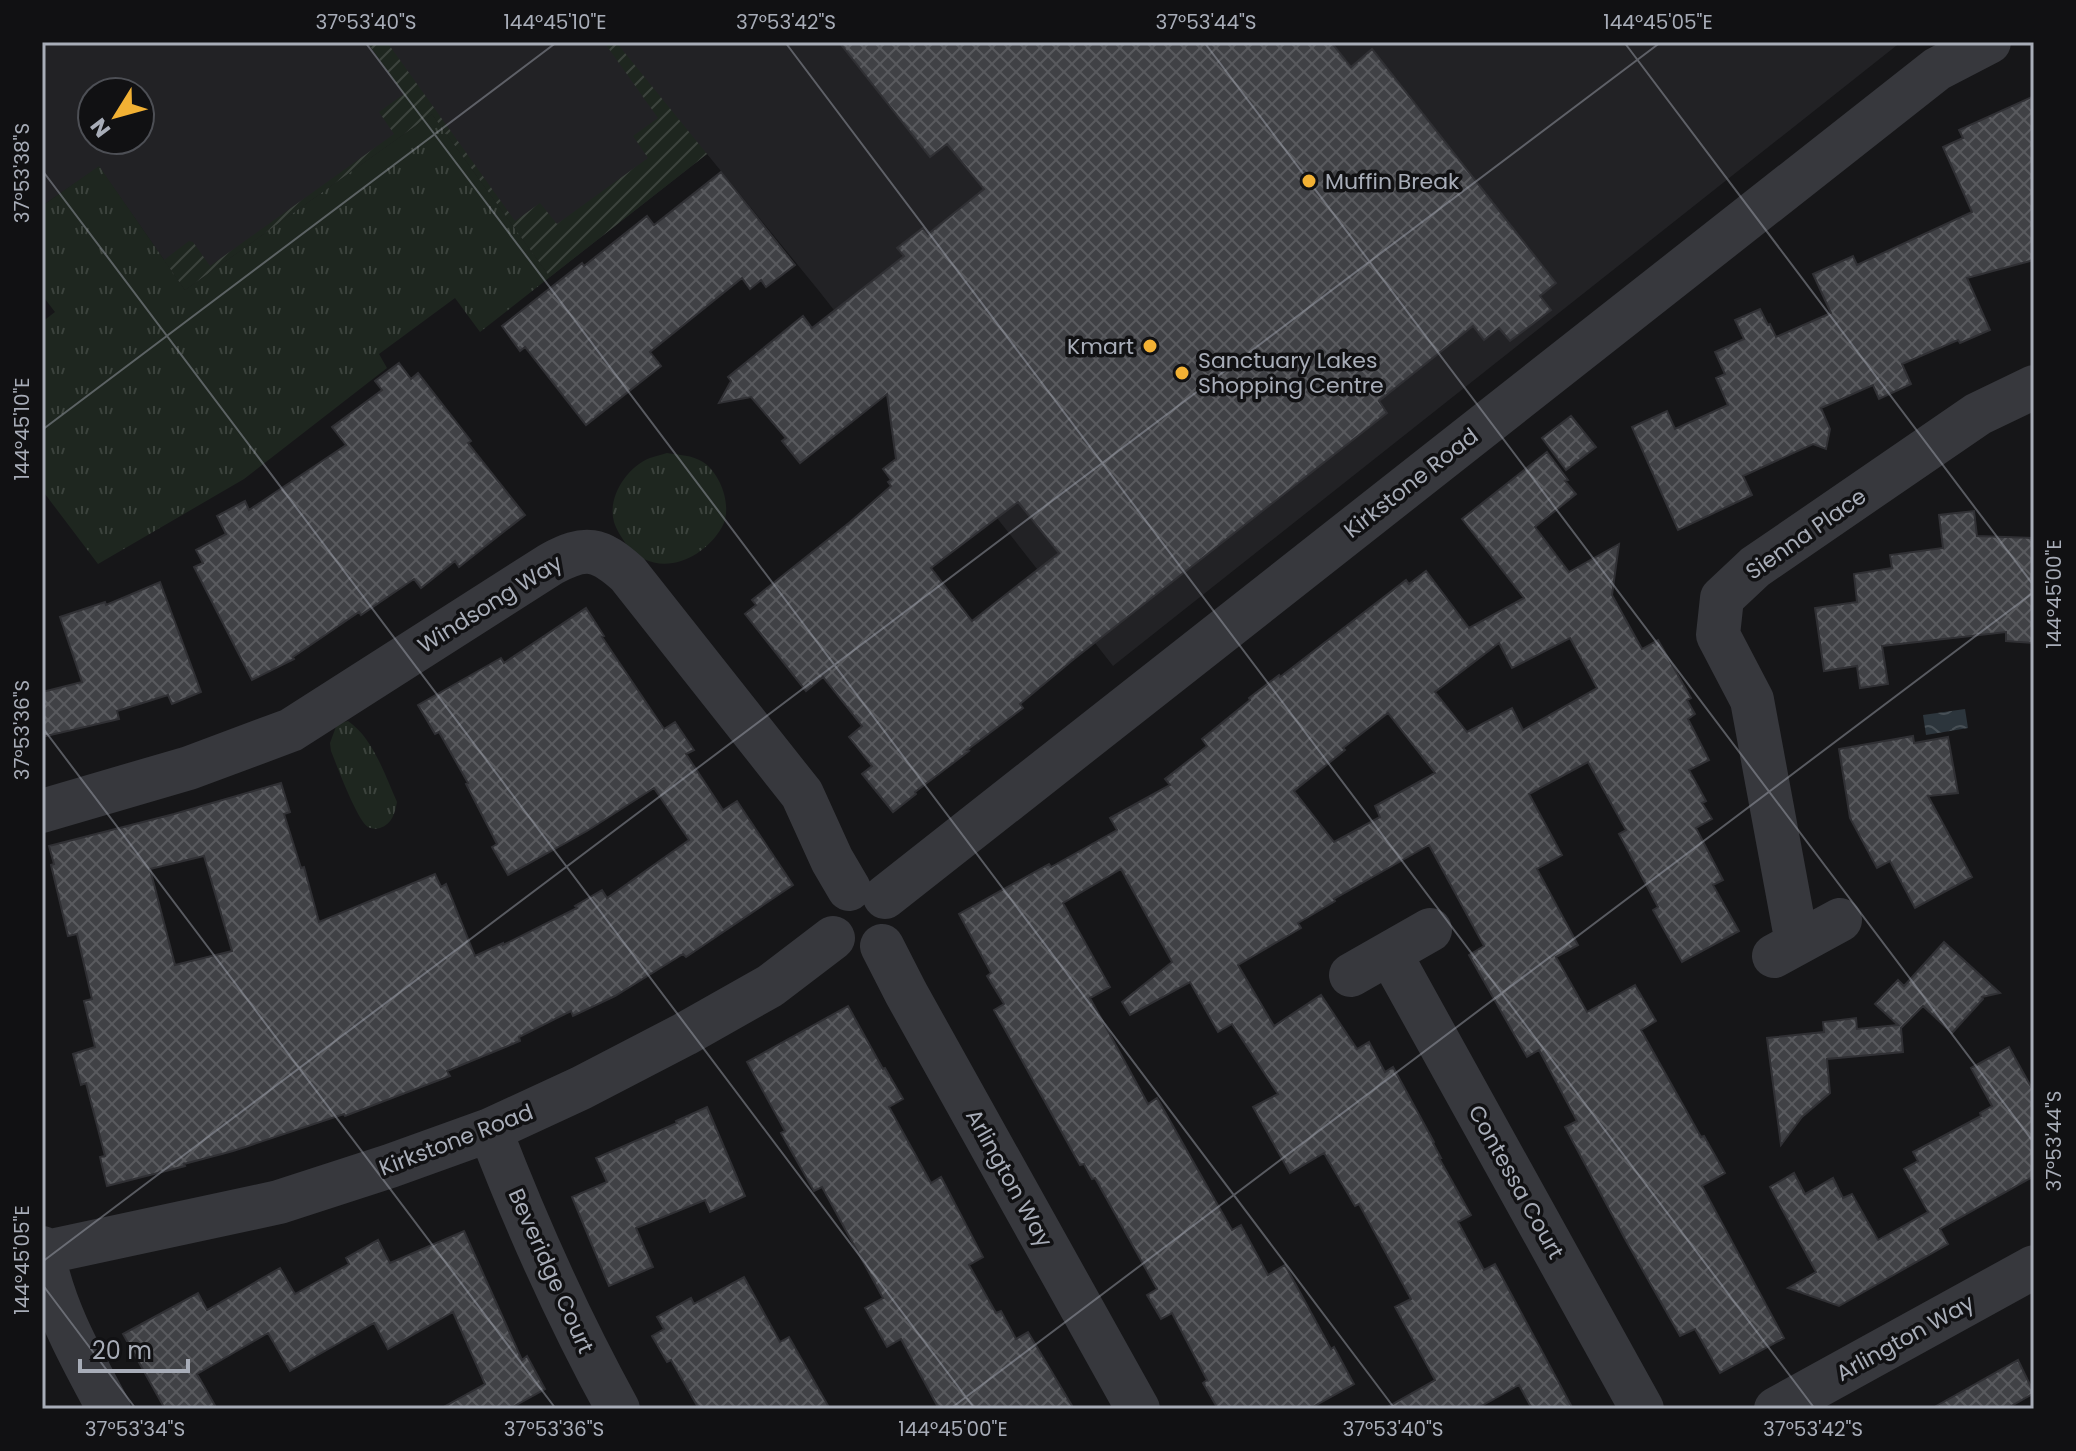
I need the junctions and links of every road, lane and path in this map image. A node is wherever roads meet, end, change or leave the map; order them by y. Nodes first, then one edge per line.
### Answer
1 (1989, 42) edge
2 (1947, 56) edge
3 (2034, 387) edge
4 (42, 811) edge
5 (867, 893) junction
6 (1840, 920) dead end
7 (1430, 930) dead end
8 (833, 938) junction
9 (882, 946) junction
10 (1390, 954) junction
11 (1351, 975) dead end
12 (490, 1130) junction
13 (42, 1251) edge
14 (2034, 1267) edge
15 (109, 1409) edge
16 (618, 1409) edge
17 (1138, 1409) edge
18 (1642, 1409) edge
19 (1776, 1409) edge

1 - 2 street, Kirkstone Road
2 - 5 street, Kirkstone Road
3 - 6 street, Sienna Place
4 - 5 street, Windsong Way
5 - 8 street
5 - 9 street
7 - 10 street
8 - 9 street
8 - 12 street, Kirkstone Road
9 - 17 street, Arlington Way
10 - 11 street
10 - 18 street, Contessa Court
12 - 13 street, Kirkstone Road
12 - 16 street, Beveridge Court
13 - 15 street
14 - 19 street, Arlington Way

